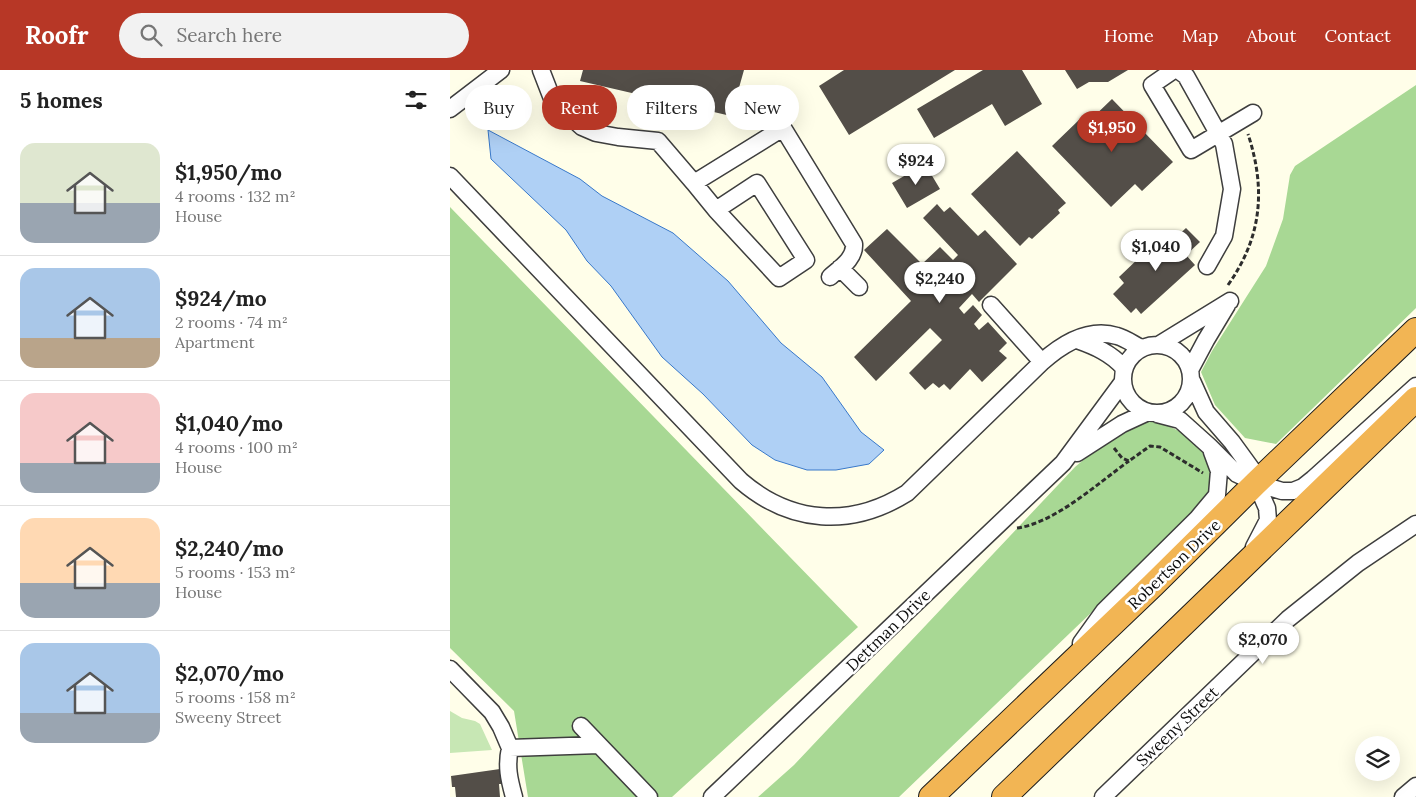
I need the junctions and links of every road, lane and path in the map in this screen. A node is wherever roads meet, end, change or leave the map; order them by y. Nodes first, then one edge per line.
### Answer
1 (501, 70) edge
2 (541, 70) edge
3 (1176, 70) edge
4 (450, 109) edge
5 (1253, 112) dead end
6 (1219, 134) junction
7 (450, 176) edge
8 (694, 183) junction
9 (716, 210) junction
10 (1207, 266) dead end
11 (859, 287) dead end
12 (992, 306) dead end
13 (1416, 330) edge
14 (1077, 340) junction
15 (1160, 344) junction
16 (1141, 348) junction
17 (1042, 362) junction
18 (1123, 375) junction
19 (1191, 375) junction
20 (1416, 386) edge
21 (1416, 399) edge
22 (1152, 413) junction
23 (1119, 426) junction
24 (1209, 446) junction
25 (1063, 463) junction
26 (1218, 480) junction
27 (1256, 483) junction
28 (1416, 524) edge
29 (1246, 562) junction
30 (450, 669) edge
31 (1057, 677) junction
32 (581, 726) dead end
33 (599, 745) junction
34 (510, 748) junction
35 (1416, 786) edge
36 (514, 796) edge
37 (649, 797) edge
38 (712, 797) edge
39 (931, 797) edge
40 (1004, 797) edge
41 (1103, 797) edge
42 (1404, 797) edge

1 - 4 street
2 - 8 street
3 - 6 street
3 - 6 street
5 - 6 street
6 - 10 street
7 - 17 street
8 - 9 street
8 - 11 street
9 - 9 street
12 - 17 street
13 - 27 highway, Robertson Drive
14 - 16 street
14 - 17 street
14 - 18 street
15 - 16 street
15 - 19 street
15 - 19 street
16 - 18 street
18 - 22 street
18 - 25 street, Dettman Drive
19 - 22 street
19 - 27 street
20 - 27 street
21 - 29 highway
22 - 23 street, Dettman Drive
22 - 24 street
23 - 25 street, Dettman Drive
23 - 26 path
24 - 26 street
24 - 27 street
25 - 38 street, Dettman Drive
26 - 31 street
27 - 29 street
27 - 31 highway, Robertson Drive
28 - 41 street, Sweeny Street
29 - 40 highway
30 - 34 street
31 - 39 highway, Robertson Drive
32 - 33 street
33 - 34 street
33 - 37 street
34 - 36 street
35 - 42 street

